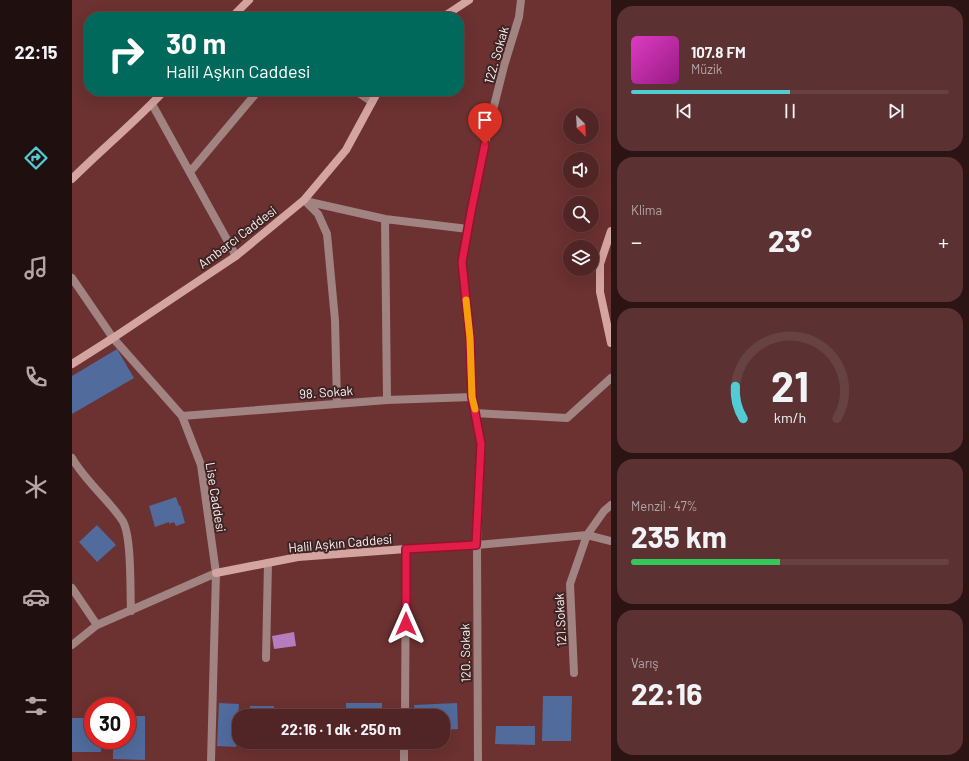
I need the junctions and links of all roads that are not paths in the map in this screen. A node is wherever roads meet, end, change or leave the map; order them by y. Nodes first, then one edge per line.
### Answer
1 (249, 0) edge
2 (469, 0) edge
3 (521, 0) edge
4 (237, 12) edge
5 (451, 12) edge
6 (159, 96) edge
7 (254, 96) edge
8 (363, 96) edge
9 (375, 96) edge
10 (372, 102) junction
11 (152, 104) junction
12 (190, 172) junction
13 (72, 179) edge
14 (304, 200) junction
15 (385, 219) junction
16 (468, 229) junction
17 (611, 231) edge
18 (236, 256) junction
19 (72, 278) edge
20 (114, 338) junction
21 (611, 343) edge
22 (72, 364) edge
23 (611, 378) edge
24 (472, 397) junction
25 (387, 400) junction
26 (337, 403) junction
27 (475, 413) junction
28 (182, 416) junction
29 (72, 458) edge
30 (611, 505) edge
31 (587, 535) junction
32 (611, 541) edge
33 (476, 545) junction
34 (406, 549) junction
35 (268, 563) junction
36 (216, 574) junction
37 (72, 588) edge
38 (131, 611) junction
39 (97, 625) junction
40 (72, 646) edge
41 (266, 658) dead end
42 (574, 673) dead end
43 (405, 709) edge
44 (404, 749) edge
45 (211, 761) edge
46 (404, 761) edge
47 (478, 761) edge

1 - 4 street
2 - 5 street
3 - 16 street, 122. Sokak
6 - 11 street
7 - 12 street
8 - 10 street
9 - 10 street, Ambarcı Caddesi
10 - 14 street, Ambarcı Caddesi
11 - 12 street
11 - 13 street
12 - 18 street
14 - 15 street
14 - 18 street, Ambarcı Caddesi
14 - 26 street
15 - 16 street
15 - 25 street
16 - 24 street, 122. Sokak
17 - 21 street
18 - 20 street, Ambarcı Caddesi
19 - 20 street, Lise Caddesi
20 - 22 street, Ambarcı Caddesi
20 - 28 street, Lise Caddesi
23 - 27 street
24 - 25 street, 98. Sokak
24 - 27 street, 122. Sokak
25 - 26 street, 98. Sokak
26 - 28 street, 98. Sokak
27 - 33 street, 122. Sokak
28 - 36 street, Lise Caddesi
29 - 38 street
30 - 31 street, 121.Sokak
31 - 32 street, Halil Aşkın Caddesi
31 - 33 street, Halil Aşkın Caddesi
31 - 42 street, 121.Sokak
33 - 34 street, Halil Aşkın Caddesi
33 - 47 street, 120. Sokak
34 - 35 street, Halil Aşkın Caddesi
34 - 43 street
35 - 36 street, Halil Aşkın Caddesi
35 - 41 street
36 - 38 street
36 - 45 street, Lise Caddesi
37 - 39 street
38 - 39 street
39 - 40 street
44 - 46 street

